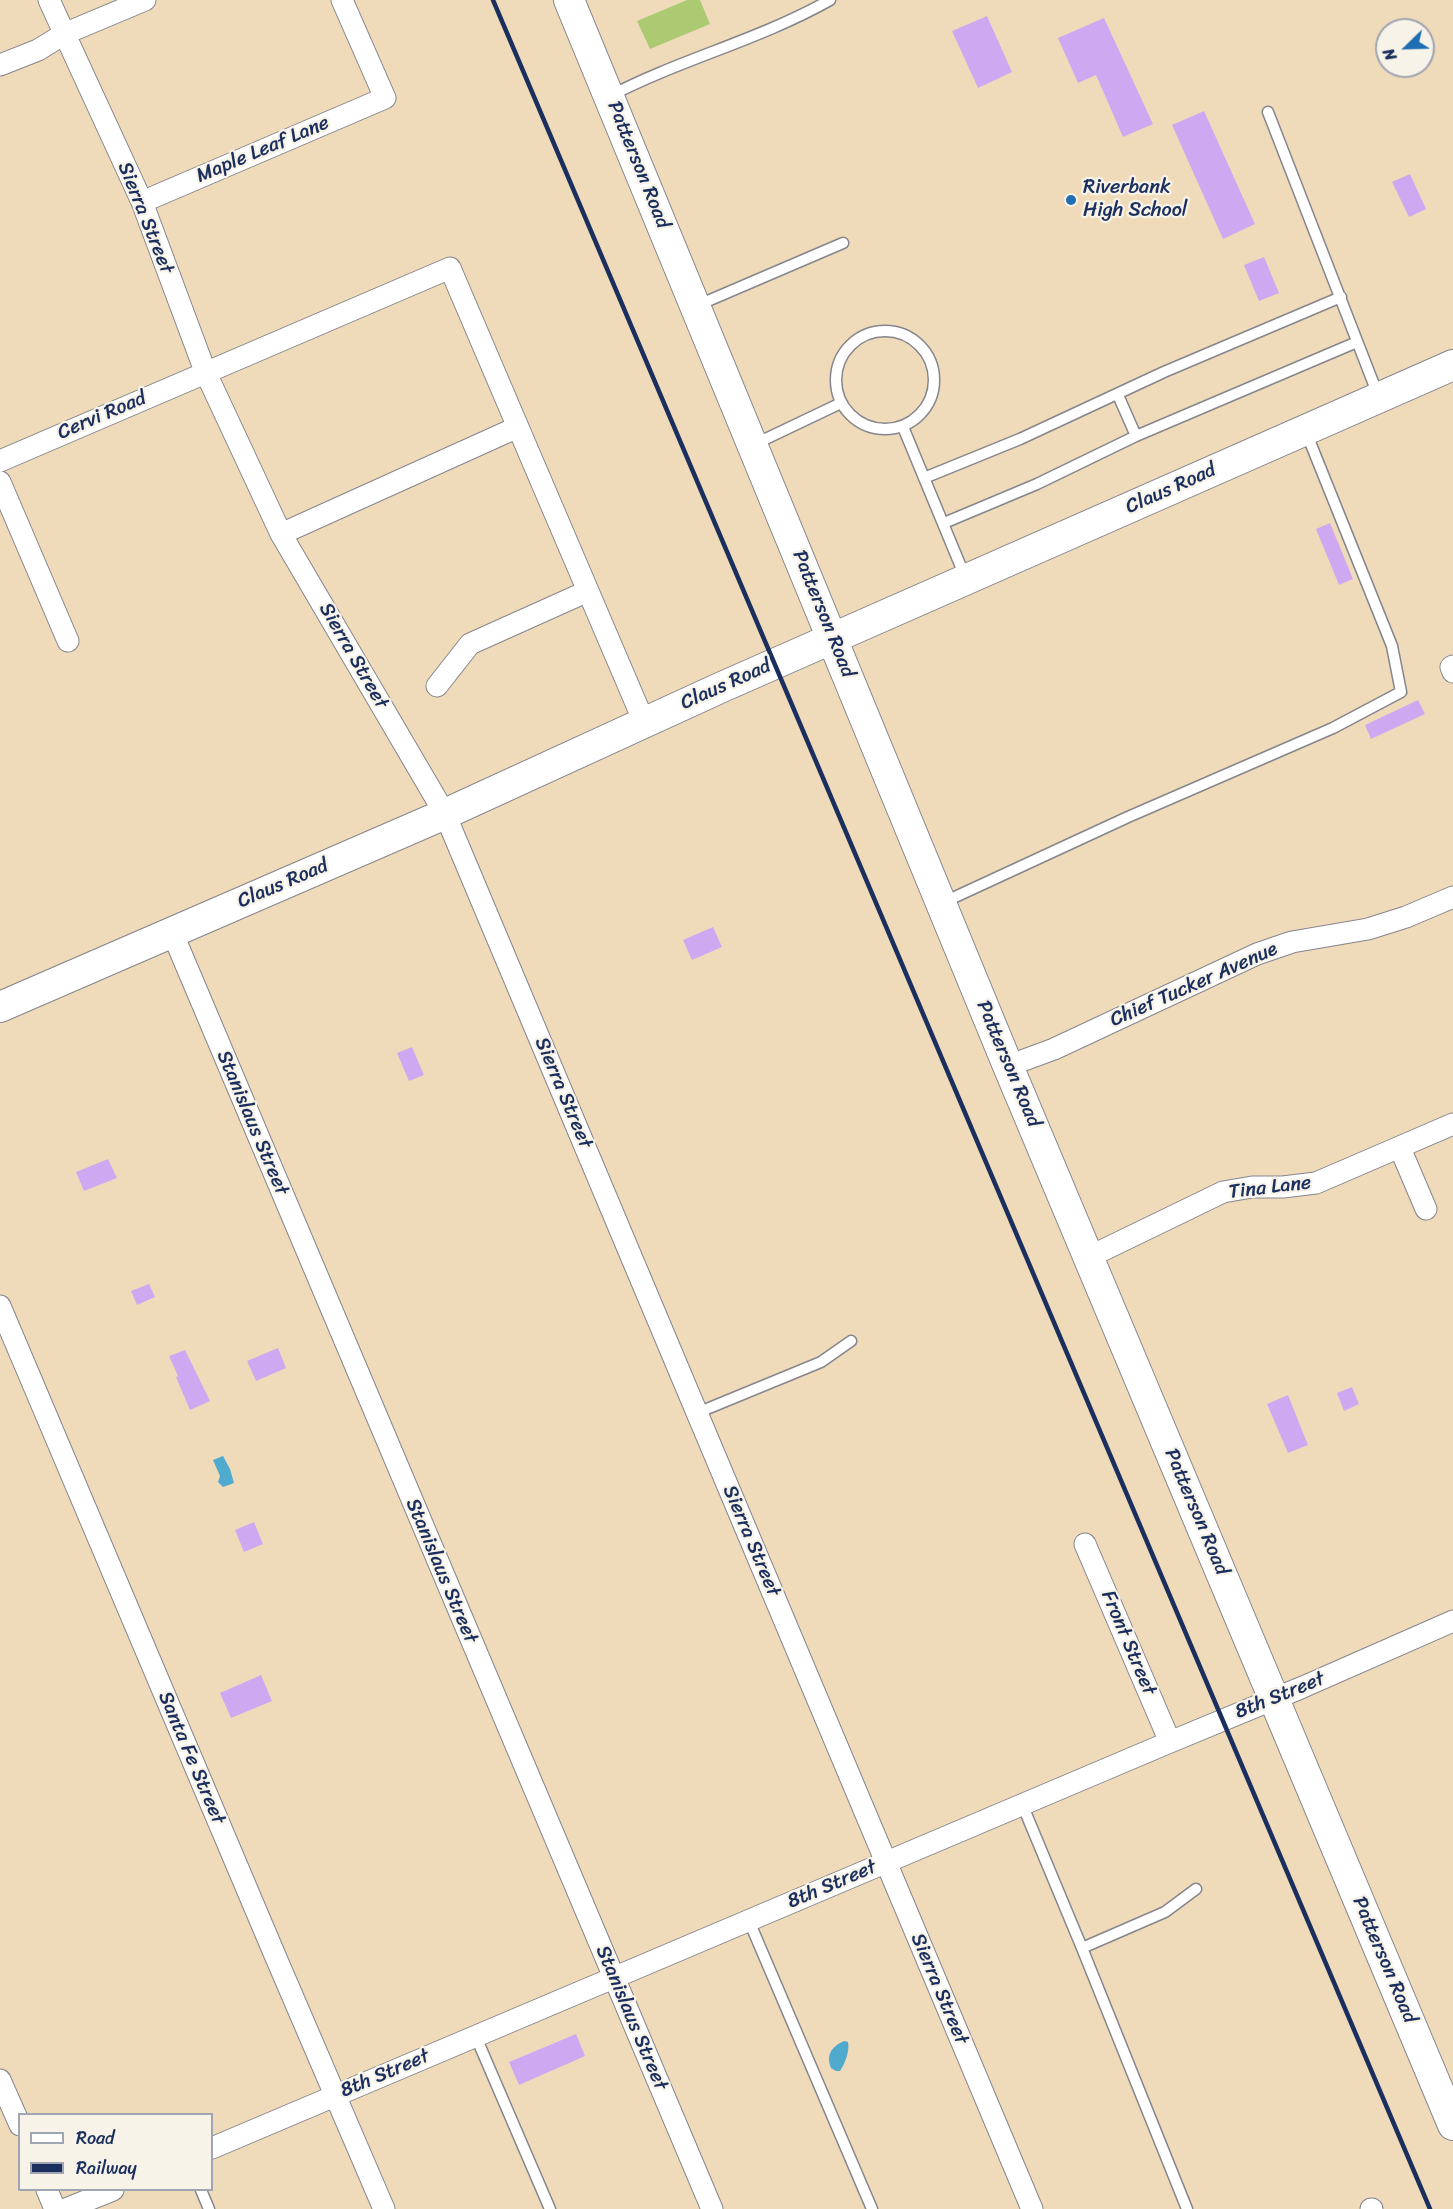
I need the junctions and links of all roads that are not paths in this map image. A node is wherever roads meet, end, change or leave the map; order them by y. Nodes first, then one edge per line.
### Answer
1 (49, 0) edge
2 (145, 0) edge
3 (342, 0) edge
4 (569, 0) edge
5 (830, 0) edge
6 (64, 34) junction
7 (0, 65) edge
8 (609, 97) junction
9 (1268, 112) dead end
10 (142, 202) junction
11 (843, 243) dead end
12 (1341, 297) junction
13 (696, 306) junction
14 (1357, 342) junction
15 (1453, 365) edge
16 (205, 372) junction
17 (1118, 395) junction
18 (1379, 398) junction
19 (841, 403) junction
20 (518, 427) junction
21 (903, 427) junction
22 (1305, 430) junction
23 (1136, 436) junction
24 (753, 444) junction
25 (0, 460) edge
26 (924, 478) junction
27 (0, 482) edge
28 (944, 523) junction
29 (281, 534) junction
30 (966, 579) junction
31 (588, 591) junction
32 (833, 638) junction
33 (68, 641) dead end
34 (437, 686) dead end
35 (644, 722) junction
36 (445, 814) junction
37 (1453, 897) edge
38 (942, 903) junction
39 (172, 932) junction
40 (0, 1007) edge
41 (1008, 1066) junction
42 (1453, 1124) edge
43 (1400, 1148) junction
44 (1426, 1209) dead end
45 (1089, 1257) junction
46 (0, 1306) edge
47 (851, 1341) dead end
48 (697, 1413) junction
49 (1085, 1544) dead end
50 (1453, 1621) edge
51 (1275, 1698) junction
52 (1170, 1742) junction
53 (1022, 1804) junction
54 (885, 1862) junction
55 (1196, 1889) dead end
56 (749, 1921) junction
57 (1082, 1948) junction
58 (614, 1977) junction
59 (476, 2037) junction
60 (0, 2080) edge
61 (335, 2095) junction
62 (18, 2120) edge
63 (1453, 2125) edge
64 (213, 2148) edge
65 (47, 2191) edge
66 (111, 2191) edge
67 (201, 2191) edge
68 (55, 2209) edge
69 (66, 2209) edge
70 (209, 2209) edge
71 (384, 2209) edge
72 (550, 2209) edge
73 (712, 2209) edge
74 (872, 2209) edge
75 (1032, 2209) edge
76 (1187, 2209) edge

1 - 6 street, Sierra Street
2 - 6 street
3 - 10 street, Maple Leaf Lane
4 - 8 main road, Patterson Road
5 - 8 lane
6 - 7 street
6 - 10 street, Sierra Street
8 - 13 main road, Patterson Road
9 - 12 lane
10 - 16 street, Sierra Street
11 - 13 lane
12 - 14 lane
12 - 17 lane
13 - 24 main road, Patterson Road
14 - 18 lane
14 - 23 lane
15 - 18 main road, Claus Road
16 - 20 street, Cervi Road
16 - 25 street, Cervi Road
16 - 29 street, Sierra Street
17 - 23 lane
17 - 26 lane
18 - 22 main road, Claus Road
19 - 21 lane
19 - 21 lane
19 - 24 lane
20 - 29 street
20 - 31 street
21 - 26 lane
22 - 30 main road, Claus Road
22 - 38 lane
23 - 28 lane
24 - 32 main road, Patterson Road
26 - 28 lane
27 - 33 street
28 - 30 lane
29 - 36 street, Sierra Street
30 - 32 main road, Claus Road
31 - 34 street
31 - 35 street
32 - 35 main road, Claus Road
32 - 38 main road, Patterson Road
35 - 36 main road, Claus Road
36 - 39 main road, Claus Road
36 - 48 street, Sierra Street
37 - 41 street, Chief Tucker Avenue
38 - 41 main road, Patterson Road
39 - 40 main road, Claus Road
39 - 58 street, Stanislaus Street
41 - 45 main road, Patterson Road
42 - 43 street, Tina Lane
43 - 44 street
43 - 45 street, Tina Lane
45 - 51 main road, Patterson Road
46 - 61 street, Santa Fe Street
47 - 48 lane
48 - 54 street, Sierra Street
49 - 52 street, Front Street
50 - 51 street, 8th Street
51 - 52 street, 8th Street
51 - 63 main road, Patterson Road
52 - 53 street, 8th Street
53 - 54 street, 8th Street
53 - 57 lane
54 - 56 street, 8th Street
54 - 75 street, Sierra Street
55 - 57 lane
56 - 58 street, 8th Street
56 - 74 lane
57 - 76 lane
58 - 59 street, 8th Street
58 - 73 street, Stanislaus Street
59 - 61 street, 8th Street
59 - 72 lane
60 - 62 street
61 - 64 street, 8th Street
61 - 71 street, Santa Fe Street
65 - 68 street
66 - 69 street
67 - 70 lane

